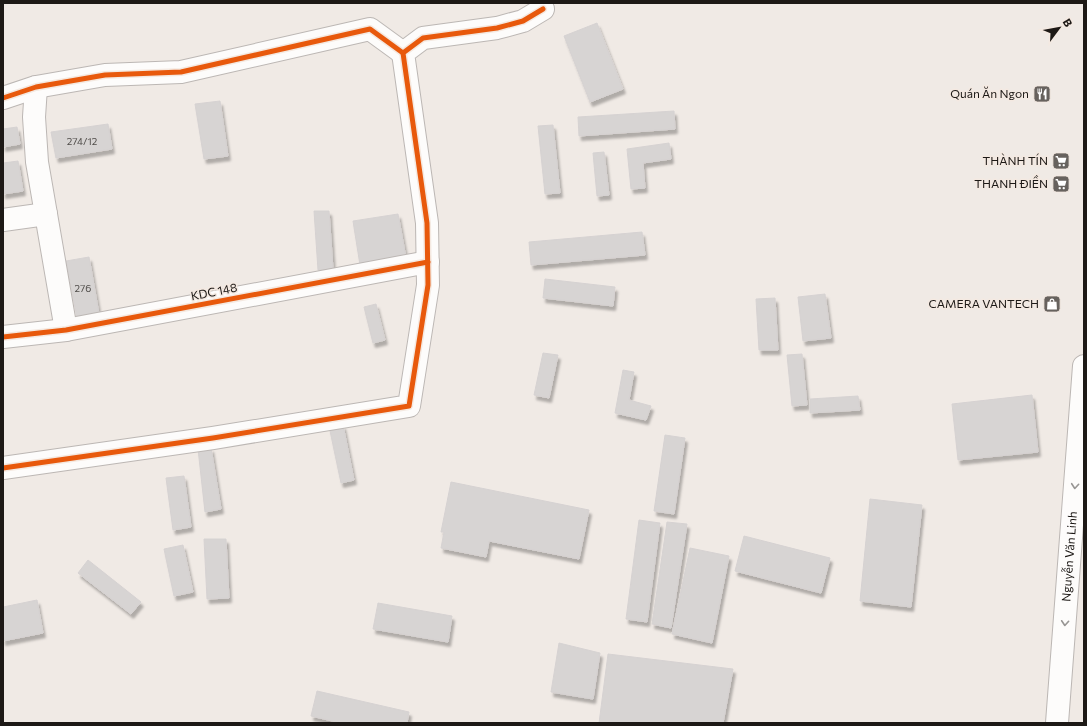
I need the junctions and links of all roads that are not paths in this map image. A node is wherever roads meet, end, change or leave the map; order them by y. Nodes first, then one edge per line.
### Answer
1 (543, 9) dead end
2 (403, 53) junction
3 (36, 87) junction
4 (3, 97) edge
5 (46, 214) junction
6 (3, 220) edge
7 (428, 262) junction
8 (66, 330) junction
9 (3, 337) edge
10 (1084, 366) edge
11 (3, 468) edge
12 (1057, 723) edge

1 - 2 main road
2 - 3 main road
2 - 7 main road
3 - 4 main road
3 - 5 main road
5 - 6 main road
5 - 8 main road
7 - 8 main road, KDC 148
7 - 11 main road
8 - 9 main road, KDC 148
10 -> 12 main road, Nguyễn Văn Linh

